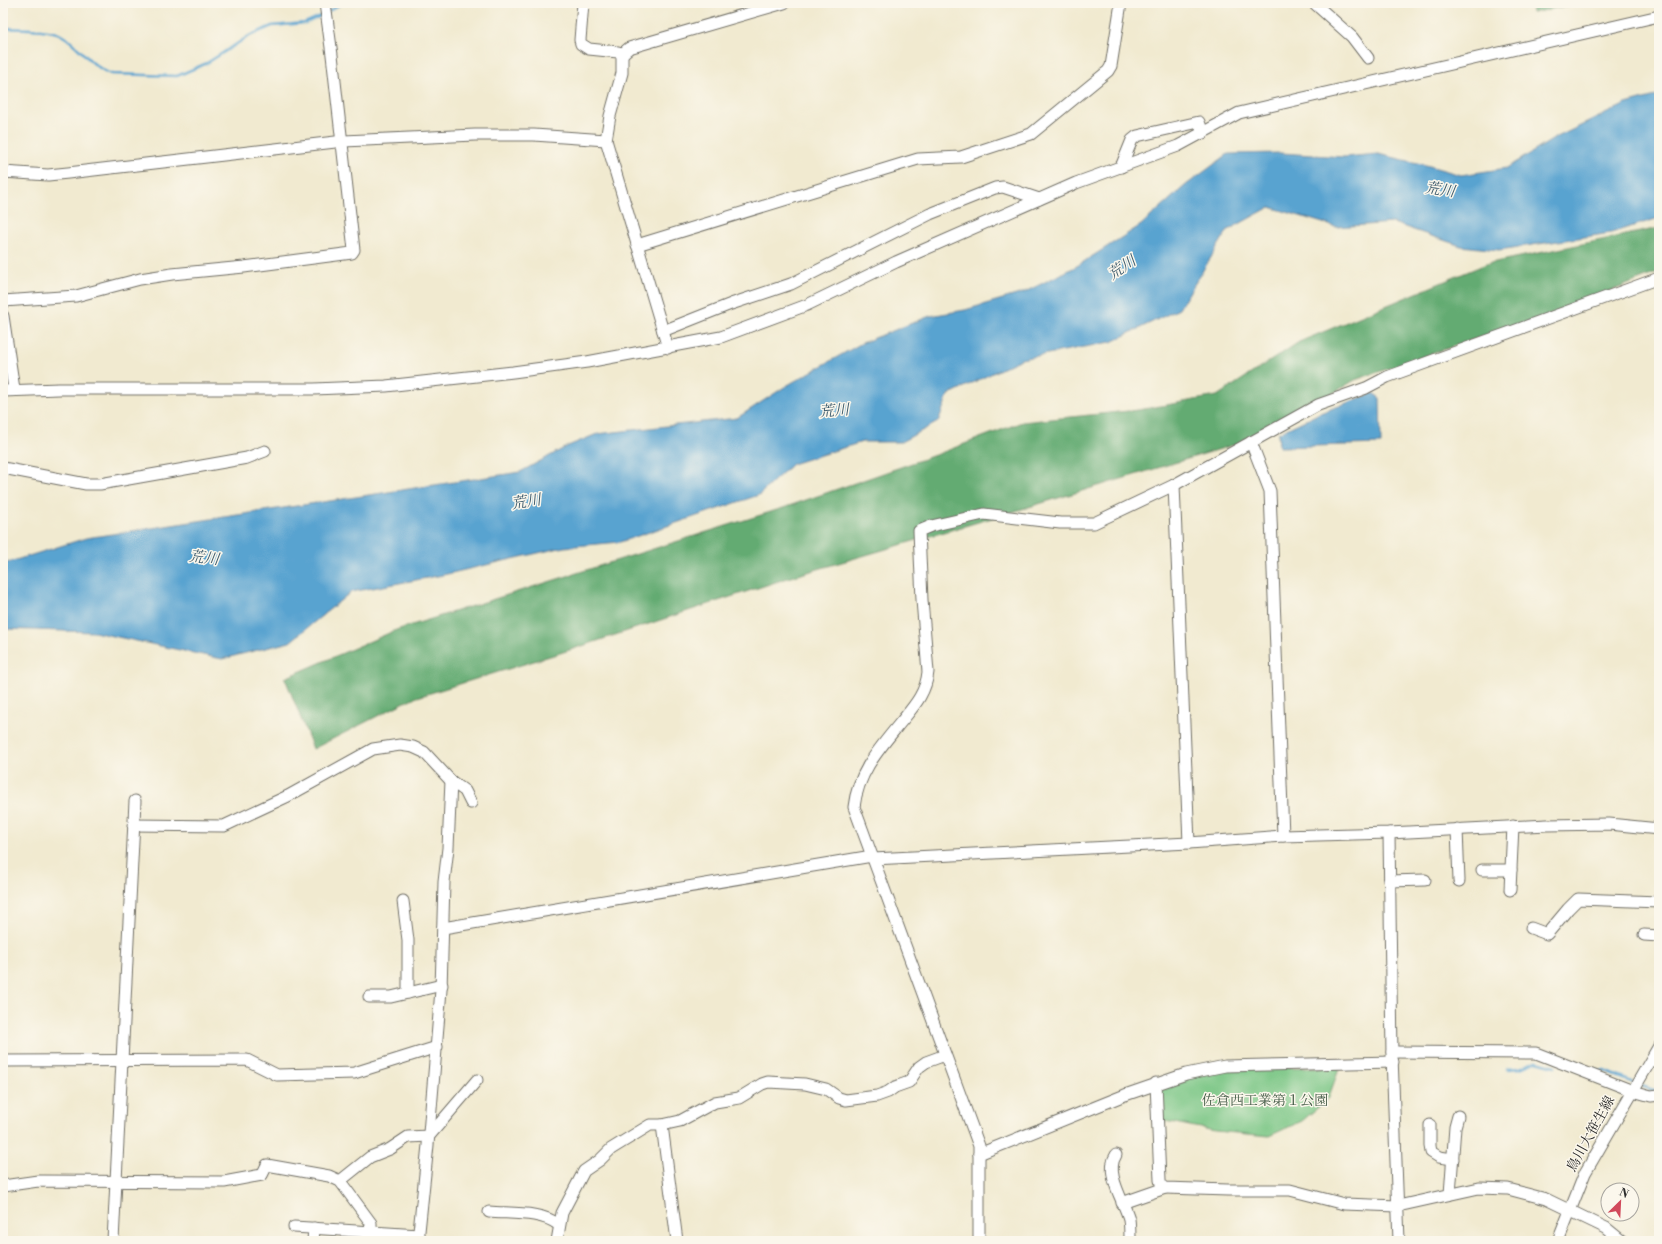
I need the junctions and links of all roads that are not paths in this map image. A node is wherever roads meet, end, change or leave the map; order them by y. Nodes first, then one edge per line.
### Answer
1 (324, 3) edge
2 (583, 3) edge
3 (784, 3) edge
4 (1121, 3) edge
5 (1314, 3) edge
6 (1659, 16) edge
7 (622, 54) junction
8 (1368, 58) dead end
9 (1203, 133) junction
10 (606, 140) junction
11 (342, 141) junction
12 (1121, 167) junction
13 (3, 172) edge
14 (1039, 199) junction
15 (637, 245) junction
16 (1659, 278) edge
17 (3, 301) edge
18 (3, 316) edge
19 (663, 330) junction
20 (668, 348) junction
21 (3, 390) edge
22 (14, 390) junction
23 (1251, 442) junction
24 (265, 451) dead end
25 (3, 468) edge
26 (1174, 485) junction
27 (451, 781) junction
28 (135, 801) dead end
29 (471, 803) dead end
30 (133, 825) junction
31 (1513, 826) junction
32 (1457, 829) junction
33 (1659, 829) edge
34 (1389, 833) junction
35 (1283, 836) junction
36 (1189, 843) junction
37 (872, 858) junction
38 (1482, 870) dead end
39 (1511, 870) junction
40 (1425, 880) dead end
41 (1389, 881) junction
42 (1459, 881) dead end
43 (1510, 890) dead end
44 (403, 902) dead end
45 (1659, 902) edge
46 (443, 928) junction
47 (1531, 928) dead end
48 (1644, 935) dead end
49 (1659, 936) edge
50 (442, 985) junction
51 (408, 993) junction
52 (369, 997) dead end
53 (1659, 1046) edge
54 (437, 1047) junction
55 (945, 1055) junction
56 (1392, 1057) junction
57 (3, 1061) edge
58 (122, 1061) junction
59 (477, 1080) dead end
60 (1156, 1083) junction
61 (1633, 1091) junction
62 (1659, 1095) edge
63 (1458, 1116) dead end
64 (662, 1125) junction
65 (1430, 1125) dead end
66 (429, 1136) junction
67 (979, 1154) junction
68 (1116, 1155) dead end
69 (1453, 1159) junction
70 (340, 1181) junction
71 (116, 1182) junction
72 (3, 1186) edge
73 (1165, 1188) junction
74 (1450, 1194) junction
75 (1122, 1203) junction
76 (1398, 1206) junction
77 (1569, 1210) junction
78 (489, 1212) dead end
79 (560, 1225) junction
80 (294, 1227) dead end
81 (314, 1228) junction
82 (371, 1232) junction
83 (418, 1238) edge
84 (113, 1241) edge
85 (313, 1241) edge
86 (557, 1241) edge
87 (677, 1241) edge
88 (979, 1241) edge
89 (1130, 1241) edge
90 (1399, 1241) edge
91 (1558, 1241) edge
92 (1622, 1241) edge

1 - 11 street
2 - 7 street
3 - 7 street
4 - 15 street
5 - 8 street
6 - 9 street
7 - 10 street
9 - 12 street
9 - 12 street
10 - 11 street
10 - 15 street
11 - 13 street
11 - 17 street
12 - 14 street
14 - 19 street
14 - 20 street
15 - 19 street
16 - 23 street
18 - 22 street
19 - 20 street
20 - 22 street
21 - 22 street
23 - 26 street
23 - 35 street
24 - 25 street
26 - 36 street
26 - 37 street
27 - 29 street
27 - 30 street
27 - 46 street
28 - 30 street
30 - 58 street
31 - 32 street
31 - 33 street
31 - 39 street
32 - 34 street
32 - 42 street
34 - 35 street
34 - 41 street
35 - 36 street
36 - 37 street
37 - 46 street
37 - 55 street
38 - 39 street
39 - 43 street
40 - 41 street
41 - 56 street
44 - 51 street
45 - 47 street
46 - 50 street
48 - 49 street
50 - 51 street
50 - 54 street
51 - 52 street
53 - 61 street, 鳥川大笹生線
54 - 58 street
54 - 66 street
55 - 64 street
55 - 67 street
56 - 60 street
56 - 61 street
56 - 76 street
57 - 58 street
58 - 71 street
59 - 66 street
60 - 67 street
60 - 73 street
61 - 62 street
61 - 77 street, 鳥川大笹生線
63 - 69 street
64 - 79 street
64 - 87 street
65 - 69 street
66 - 70 street
66 - 83 street
67 - 88 street
68 - 75 street
69 - 74 street
70 - 71 street
70 - 82 street
71 - 72 street
71 - 84 street
73 - 75 street
73 - 76 street
74 - 76 street
74 - 77 street
75 - 89 street
76 - 90 street
77 - 91 street, 鳥川大笹生線
77 - 92 street
78 - 79 street
79 - 86 street
80 - 81 street
81 - 82 street
81 - 85 street
82 - 83 street

